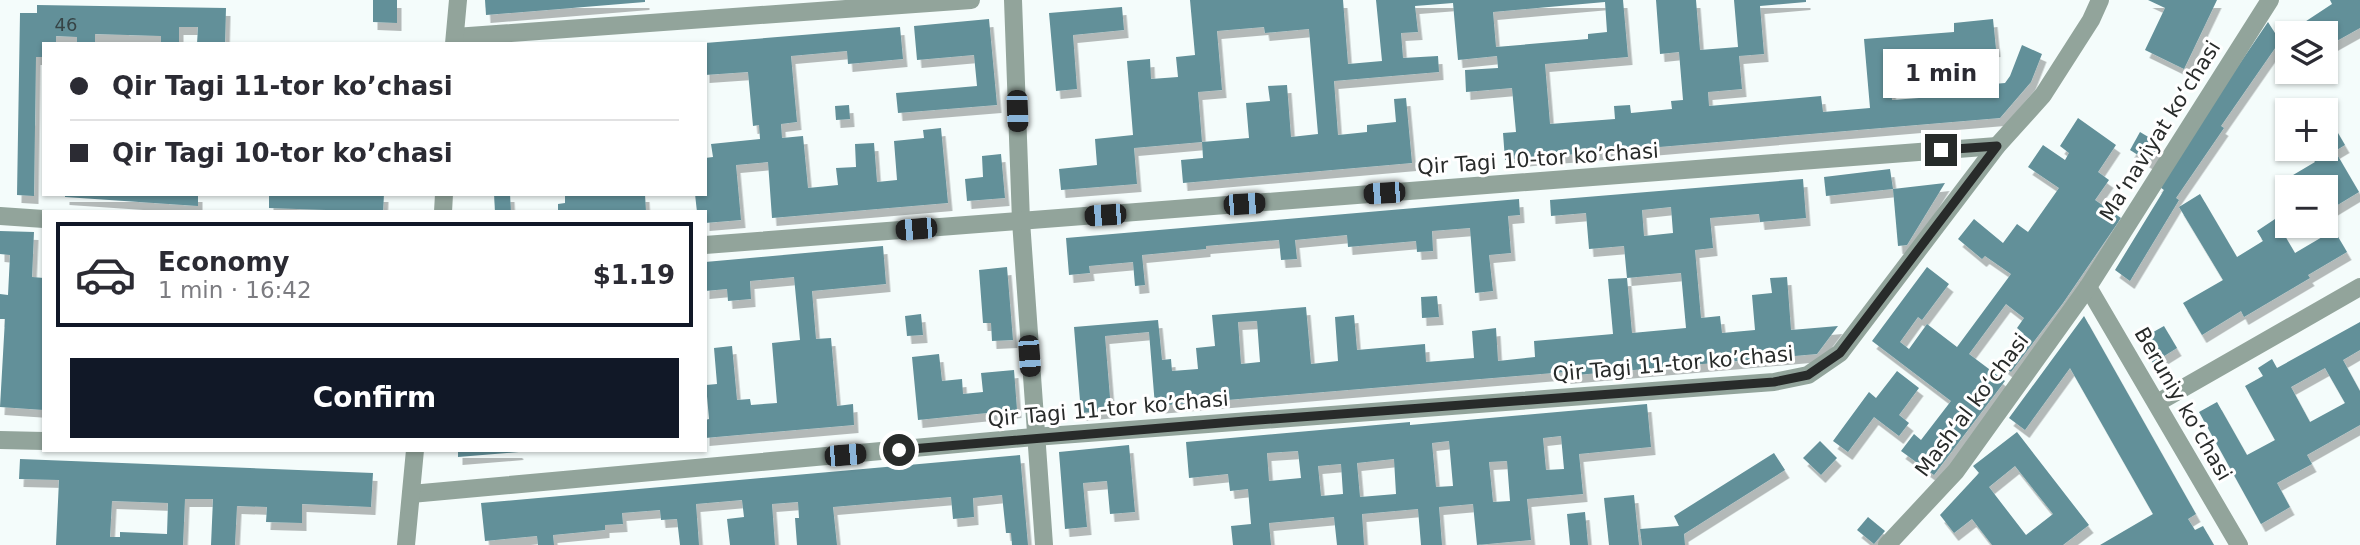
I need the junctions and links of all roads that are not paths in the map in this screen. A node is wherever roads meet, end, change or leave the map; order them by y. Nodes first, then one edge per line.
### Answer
1 (457, 0) edge
2 (971, 0) edge
3 (1013, 0) edge
4 (2100, 0) edge
5 (2270, 0) edge
6 (455, 40) edge
7 (1997, 146) junction
8 (0, 216) edge
9 (42, 219) edge
10 (1021, 221) junction
11 (707, 245) edge
12 (2088, 287) junction
13 (2360, 287) edge
14 (2157, 403) junction
15 (1034, 438) junction
16 (0, 440) edge
17 (42, 441) edge
18 (415, 452) edge
19 (411, 494) junction
20 (406, 545) edge
21 (1044, 545) edge
22 (1887, 545) edge
23 (2239, 545) edge

1 - 6 street
2 - 6 street
3 - 10 street
4 - 7 street
5 - 12 street, Maʻnaviyat koʻchasi
7 - 10 street, Qir Tagi 10-tor koʼchasi
7 - 15 street, Qir Tagi 11-tor koʼchasi
8 - 9 street
10 - 11 street, Qir Tagi 10-tor koʼchasi
10 - 15 street
12 - 14 street, Beruniy koʻchasi
12 - 22 street, Mashʻal koʻchasi
13 - 14 street
14 - 23 street, Beruniy koʻchasi
15 - 19 street, Qir Tagi 11-tor koʼchasi
15 - 21 street
16 - 17 street
18 - 19 street
19 - 20 street

